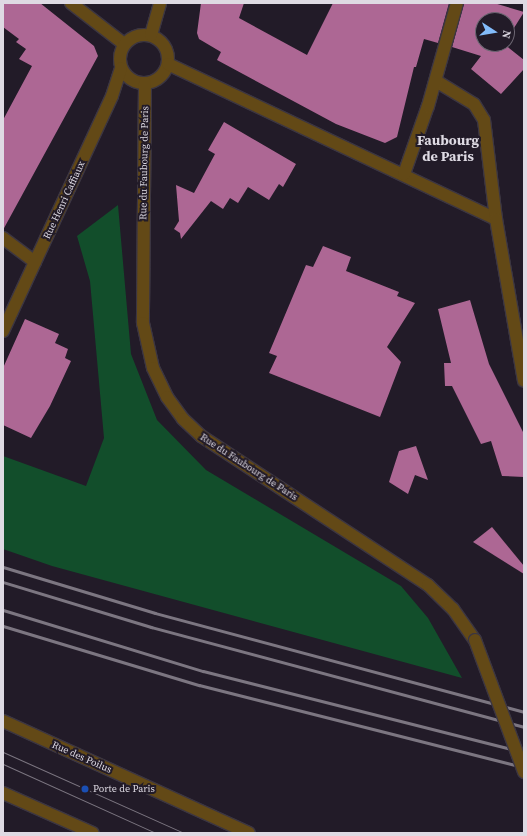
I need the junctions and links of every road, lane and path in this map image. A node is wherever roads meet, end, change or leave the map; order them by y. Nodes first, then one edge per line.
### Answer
1 (71, 3) edge
2 (160, 3) edge
3 (457, 3) edge
4 (151, 35) junction
5 (124, 44) junction
6 (168, 64) junction
7 (121, 68) junction
8 (436, 81) junction
9 (145, 83) junction
10 (404, 174) junction
11 (496, 219) junction
12 (3, 238) edge
13 (35, 262) junction
14 (3, 330) edge
15 (524, 380) edge
16 (3, 721) edge
17 (524, 772) edge
18 (3, 793) edge
19 (93, 833) edge
20 (249, 833) edge

1 - 5 street
2 - 4 street
3 - 8 street
4 - 5 street
4 - 6 street
5 - 7 street
6 - 9 street
6 - 10 street
7 - 9 street
7 - 13 street, Rue Henri Caffiaux
8 - 10 street
8 - 11 street
9 - 17 street, Rue du Faubourg de Paris, bridge
10 - 11 street
11 - 15 street
12 - 13 street
13 - 14 street, Rue Henri Caffiaux
16 - 20 street, Rue des Poilus
18 - 19 street

